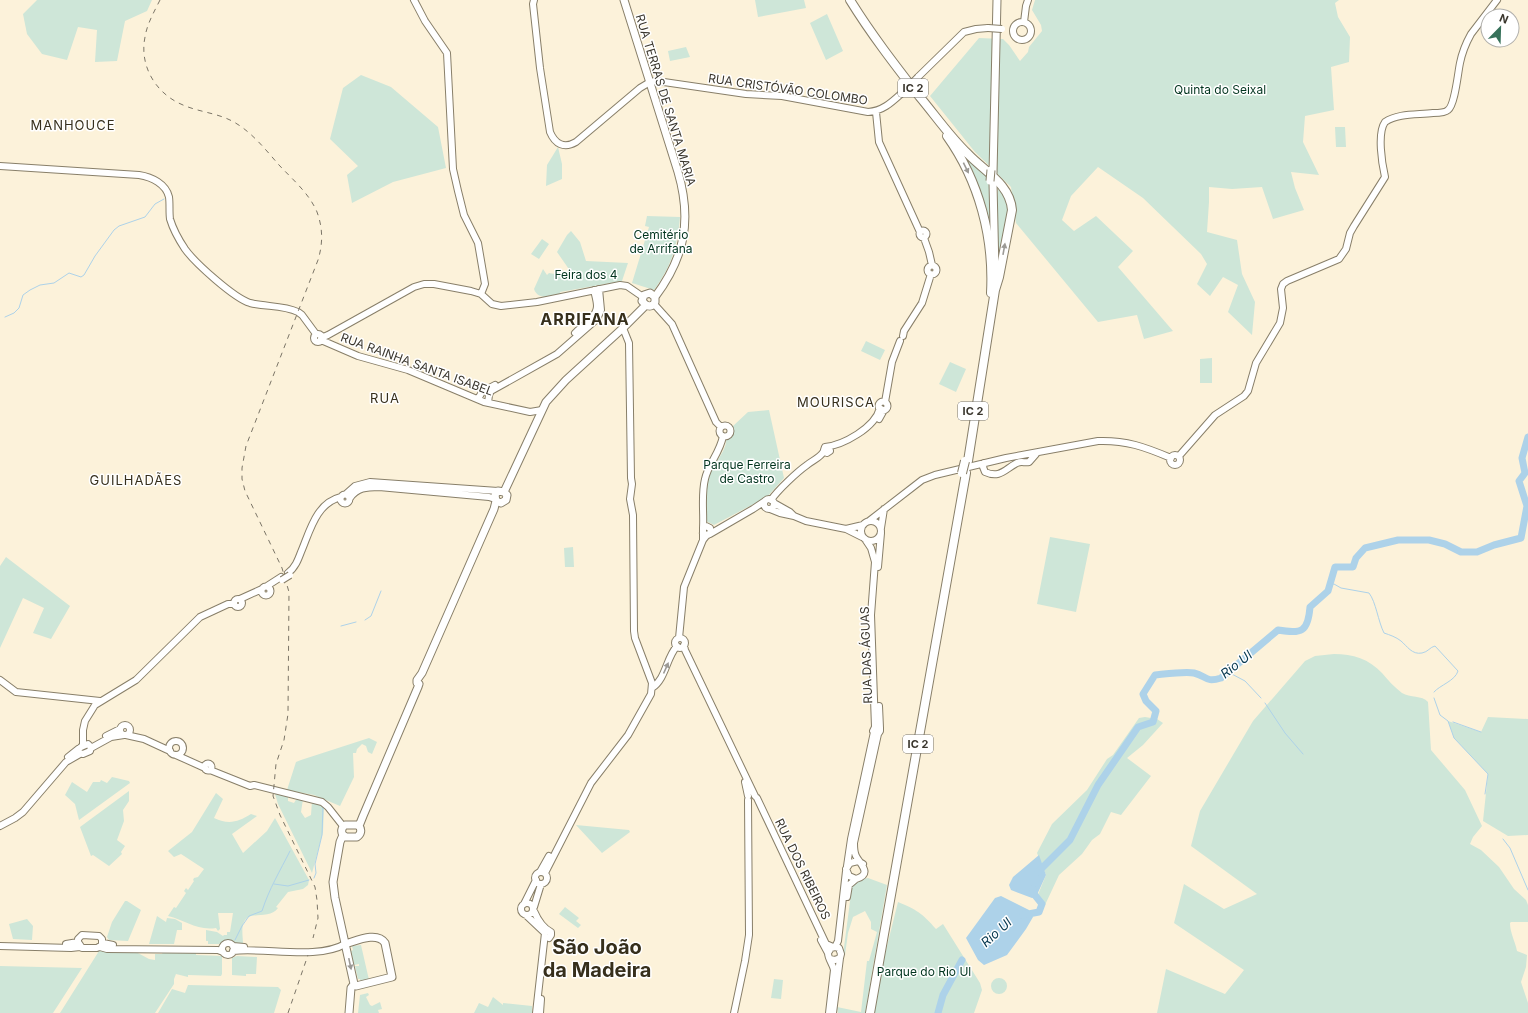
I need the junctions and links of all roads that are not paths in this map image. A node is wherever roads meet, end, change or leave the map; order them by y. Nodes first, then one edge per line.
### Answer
1 (414, 0) edge
2 (624, 0) edge
3 (848, 0) edge
4 (996, 0) edge
5 (1028, 0) edge
6 (1497, 0) edge
7 (533, 2) edge
8 (1024, 22) junction
9 (1012, 29) junction
10 (650, 82) junction
11 (876, 112) junction
12 (0, 166) edge
13 (992, 182) junction
14 (991, 265) junction
15 (597, 290) junction
16 (995, 290) junction
17 (480, 294) junction
18 (643, 297) junction
19 (654, 300) junction
20 (646, 305) junction
21 (623, 328) junction
22 (319, 337) junction
23 (984, 359) junction
24 (478, 399) junction
25 (488, 403) junction
26 (542, 410) junction
27 (530, 412) junction
28 (538, 419) junction
29 (721, 426) junction
30 (723, 436) junction
31 (1036, 454) junction
32 (1006, 458) junction
33 (984, 463) junction
34 (966, 467) junction
35 (1010, 467) junction
36 (985, 472) junction
37 (501, 492) junction
38 (344, 498) junction
39 (497, 501) junction
40 (770, 501) junction
41 (753, 509) junction
42 (768, 509) junction
43 (884, 509) junction
44 (794, 516) junction
45 (869, 521) junction
46 (863, 525) junction
47 (846, 529) junction
48 (706, 531) junction
49 (881, 531) junction
50 (863, 538) junction
51 (680, 646) junction
52 (0, 680) edge
53 (652, 685) junction
54 (97, 703) junction
55 (877, 730) junction
56 (127, 733) junction
57 (91, 747) junction
58 (80, 750) junction
59 (183, 750) junction
60 (172, 751) junction
61 (208, 767) junction
62 (752, 799) junction
63 (0, 822) edge
64 (0, 826) edge
65 (343, 826) junction
66 (359, 826) junction
67 (343, 835) junction
68 (862, 864) junction
69 (847, 869) junction
70 (543, 872) junction
71 (856, 879) junction
72 (539, 882) junction
73 (524, 904) junction
74 (534, 909) junction
75 (527, 916) junction
76 (546, 934) junction
77 (79, 944) junction
78 (345, 944) junction
79 (0, 945) edge
80 (101, 945) junction
81 (836, 948) junction
82 (223, 949) junction
83 (233, 949) junction
84 (829, 956) junction
85 (840, 958) junction
86 (355, 985) junction
87 (349, 1013) edge
88 (354, 1013) edge
89 (536, 1013) edge
90 (540, 1013) edge
91 (735, 1013) edge
92 (829, 1013) edge
93 (833, 1013) edge
94 (869, 1013) edge

1 - 17 street
2 - 10 main road, RUA TERRAS DE SANTA MARIA
3 -> 14 highway, IC 2
16 -> 3 highway, IC 2
4 - 13 main road, bridge
5 - 8 street
6 - 31 street
7 - 10 street
8 - 9 street
8 - 9 street
9 - 11 street, bridge
10 - 11 street, RUA CRISTÓVÃO COLOMBO
10 - 19 main road, RUA TERRAS DE SANTA MARIA
11 - 40 street
12 - 22 street
13 - 14 main road
13 - 16 main road
14 - 23 highway, IC 2
15 - 17 street
15 - 18 street
15 - 24 street
15 - 25 street
16 - 23 highway, IC 2
17 - 22 street
18 - 19 main road
18 - 20 main road
19 - 20 main road
19 - 29 street
20 - 21 main road
21 - 26 main road
21 - 53 street
22 - 24 street, RUA RAINHA SANTA ISABEL
23 - 34 highway, IC 2
24 - 25 street, RUA RAINHA SANTA ISABEL
25 - 27 street, RUA RAINHA SANTA ISABEL
26 - 27 street, RUA RAINHA SANTA ISABEL
26 - 28 main road
27 - 28 street, RUA RAINHA SANTA ISABEL
28 - 37 main road
29 - 30 street
29 - 30 street
30 - 48 street
31 - 32 street
31 - 35 street
32 - 33 street
32 - 35 street
33 - 34 street
33 - 36 street
34 - 36 street
34 - 43 street
34 - 94 highway, IC 2
35 - 36 street
37 - 38 street
37 - 39 main road
37 - 39 main road
38 - 39 street
38 - 54 street, bridge
39 - 66 main road
40 - 41 street
40 - 42 street
40 - 44 street
41 - 42 street
41 - 48 street
42 - 44 street
43 - 45 street
43 - 49 street, RUA DAS ÁGUAS
44 - 47 street
45 - 46 street
45 - 49 street
46 - 47 street
46 - 50 street
47 - 50 street
48 - 51 street
49 - 50 street
49 - 55 street, RUA DAS ÁGUAS
50 - 55 street, RUA DAS ÁGUAS
53 -> 51 street
51 - 62 street
52 - 54 street
53 - 70 street
54 - 58 street
55 - 68 street, RUA DAS ÁGUAS
55 - 69 street, RUA DAS ÁGUAS
56 - 57 street
56 - 57 street
56 - 60 street
57 - 58 street
58 - 63 street
58 - 64 street
59 - 60 street
59 - 60 street
59 - 61 street
60 - 61 street
61 - 65 street
62 - 81 street, RUA DOS RIBEIROS
62 - 84 street, RUA DOS RIBEIROS
62 - 91 street
65 - 66 main road
65 - 67 main road
66 - 67 main road
67 - 78 main road
68 - 69 street
68 - 71 street
69 - 71 street
69 - 81 street, RUA DAS ÁGUAS
70 - 72 street
70 - 72 street
71 - 81 street
72 - 73 street
72 - 74 street
73 - 74 street
73 - 75 street
74 - 75 street
74 - 76 street
75 - 76 street
76 - 89 street
76 - 90 street
77 - 79 street
77 - 80 street
77 - 80 street
78 - 83 street
78 -> 86 main road
78 - 86 main road
80 - 82 street
81 - 84 street
81 - 85 street
82 - 83 street
82 - 83 street
84 - 85 street
84 - 92 street, RUA DOS RIBEIROS
85 - 93 street
86 - 87 main road
86 - 88 main road

